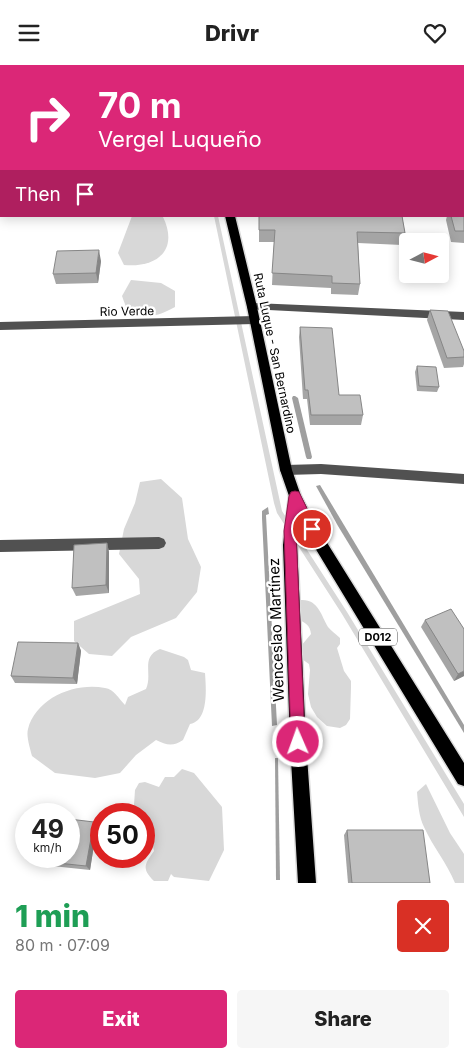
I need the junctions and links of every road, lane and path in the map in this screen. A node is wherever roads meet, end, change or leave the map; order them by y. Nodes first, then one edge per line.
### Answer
1 (230, 217) edge
2 (252, 307) junction
3 (464, 316) edge
4 (255, 320) junction
5 (0, 326) edge
6 (286, 469) junction
7 (464, 479) edge
8 (295, 496) junction
9 (159, 543) dead end
10 (0, 546) edge
11 (464, 777) edge
12 (307, 883) edge

1 - 2 main road, Ruta Luque - San Bernardino / D012
2 - 3 street
2 - 4 main road, Ruta Luque - San Bernardino / D012
4 - 5 street, Rio Verde
4 - 6 main road, Ruta Luque - San Bernardino / D012
6 - 7 street
6 - 8 main road, Ruta Luque - San Bernardino / D012
8 - 11 main road, D012
8 - 12 main road, Wenceslao Martínez
9 - 10 street

